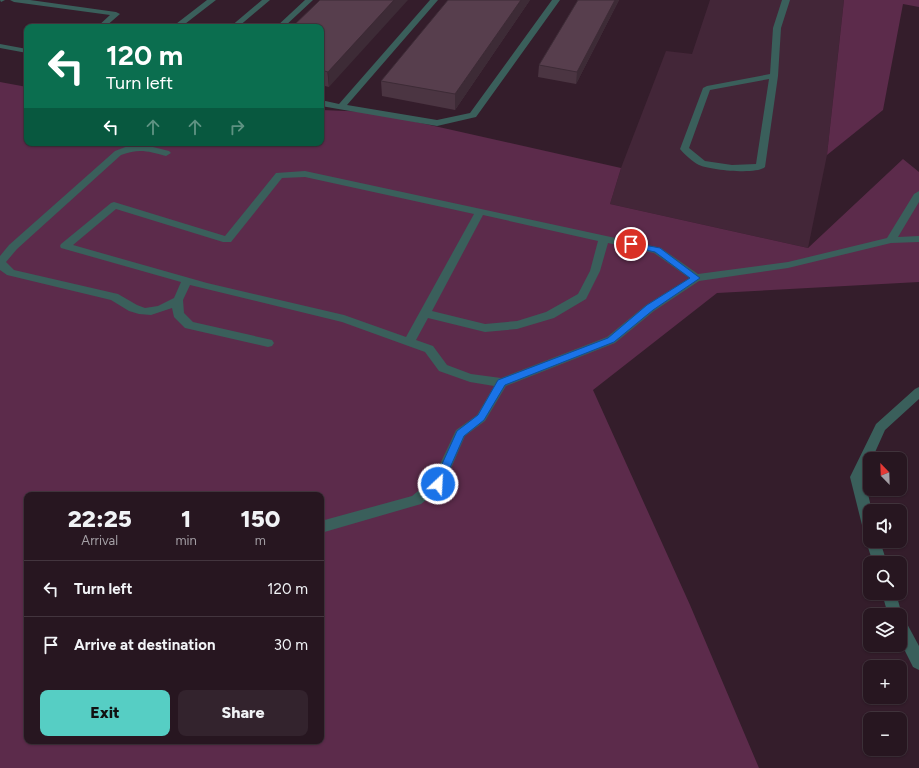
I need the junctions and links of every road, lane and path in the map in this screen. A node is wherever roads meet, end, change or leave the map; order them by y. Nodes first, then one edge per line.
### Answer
1 (14, 0) edge
2 (212, 0) edge
3 (266, 0) edge
4 (309, 0) edge
5 (434, 0) edge
6 (556, 0) edge
7 (786, 0) edge
8 (104, 24) edge
9 (180, 24) edge
10 (238, 24) edge
11 (283, 24) edge
12 (0, 46) edge
13 (24, 50) edge
14 (774, 76) junction
15 (324, 104) edge
16 (341, 107) junction
17 (166, 152) dead end
18 (919, 194) edge
19 (480, 212) junction
20 (604, 238) junction
21 (919, 239) edge
22 (891, 240) junction
23 (696, 278) junction
24 (187, 280) junction
25 (178, 300) junction
26 (425, 313) junction
27 (409, 342) junction
28 (268, 343) dead end
29 (502, 383) junction
30 (919, 392) edge
31 (864, 504) edge
32 (324, 526) edge
33 (907, 639) edge
34 (919, 662) edge

1 - 8 street
2 - 9 street
3 - 10 street
4 - 11 street
5 - 16 street
6 - 16 street
7 - 14 street
12 - 13 street
14 - 14 street
15 - 16 street
17 - 25 street
18 - 22 street
19 - 20 street
19 - 24 street
19 - 26 street
20 - 23 street
20 - 26 street
21 - 22 street
22 - 23 street
23 - 29 street
24 - 25 street
24 - 27 street
25 - 28 street
26 - 27 street
27 - 29 street
29 - 32 street
30 - 31 street
33 - 34 street

